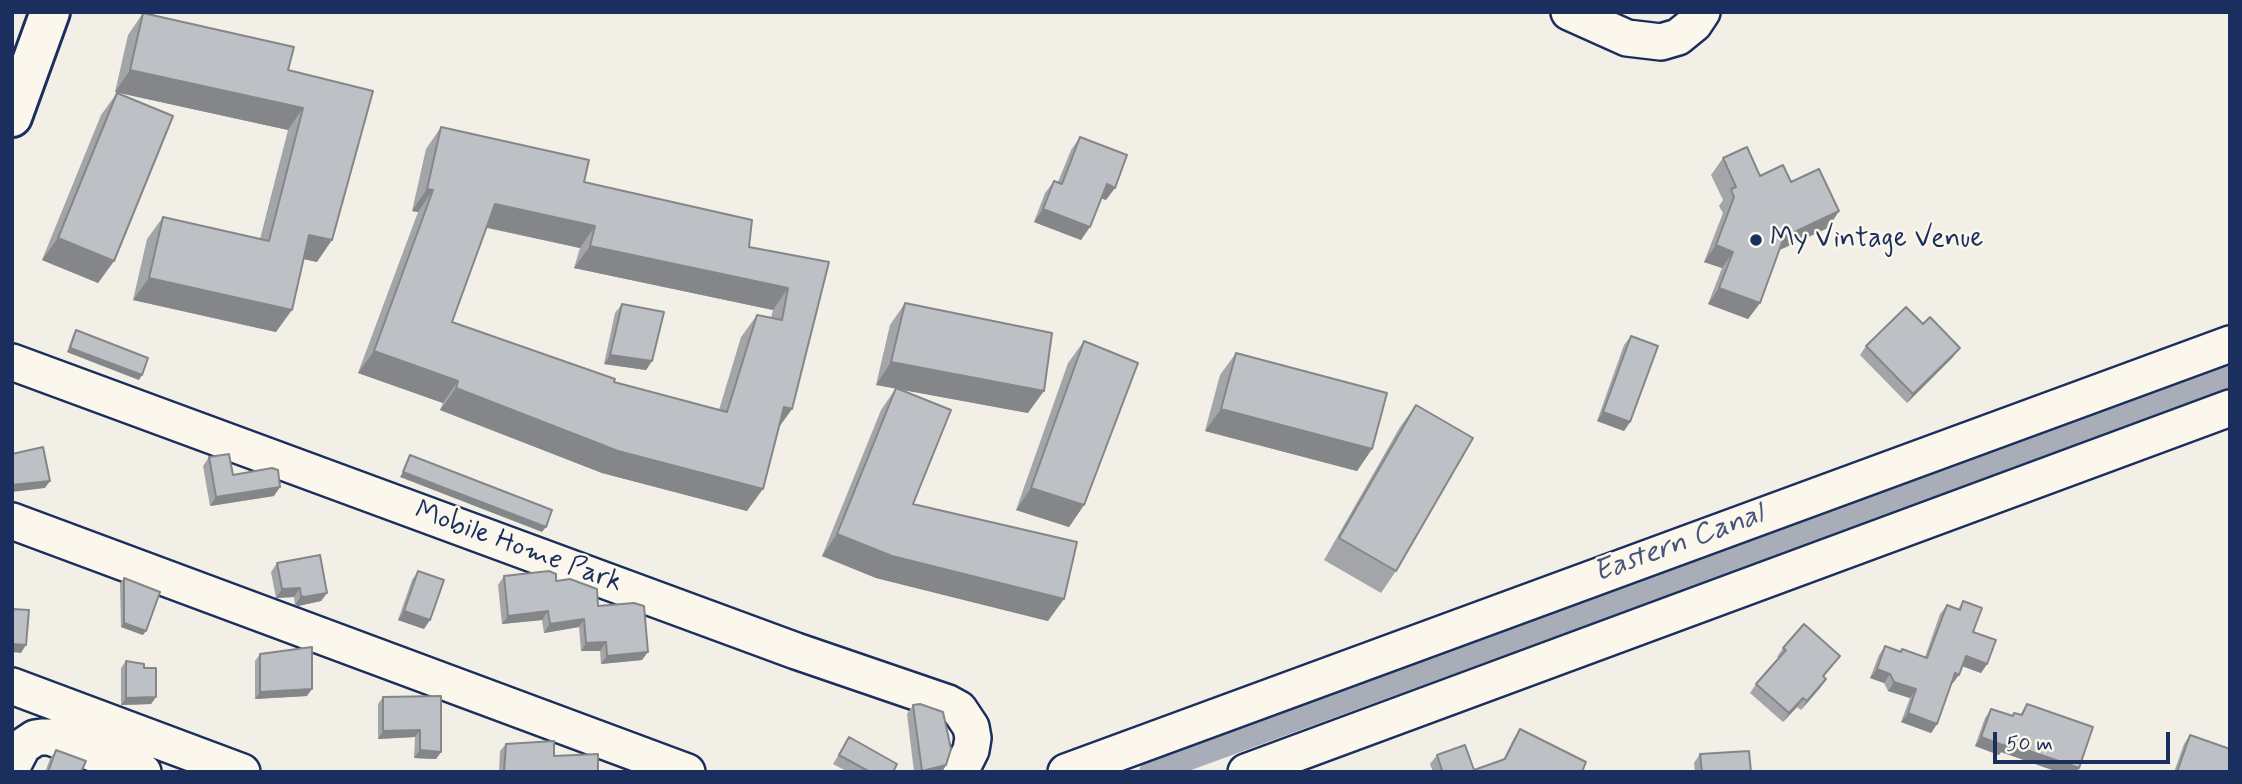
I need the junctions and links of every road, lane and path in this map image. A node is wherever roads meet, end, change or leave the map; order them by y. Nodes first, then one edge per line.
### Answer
1 (50, 12) edge
2 (1569, 12) edge
3 (1702, 12) edge
4 (18, 69) edge
5 (12, 117) edge
6 (2230, 344) edge
7 (12, 362) edge
8 (2230, 408) edge
9 (12, 521) edge
10 (12, 686) edge
11 (12, 767) edge
12 (144, 772) edge
13 (242, 772) edge
14 (687, 772) edge
15 (960, 772) edge
16 (1066, 772) edge
17 (1246, 772) edge

1 - 4 main road
2 - 3 lane
4 - 5 main road
6 - 16 lane
7 - 15 lane, Mobile Home Park
8 - 17 lane
9 - 14 lane
10 - 13 lane
11 - 12 lane

